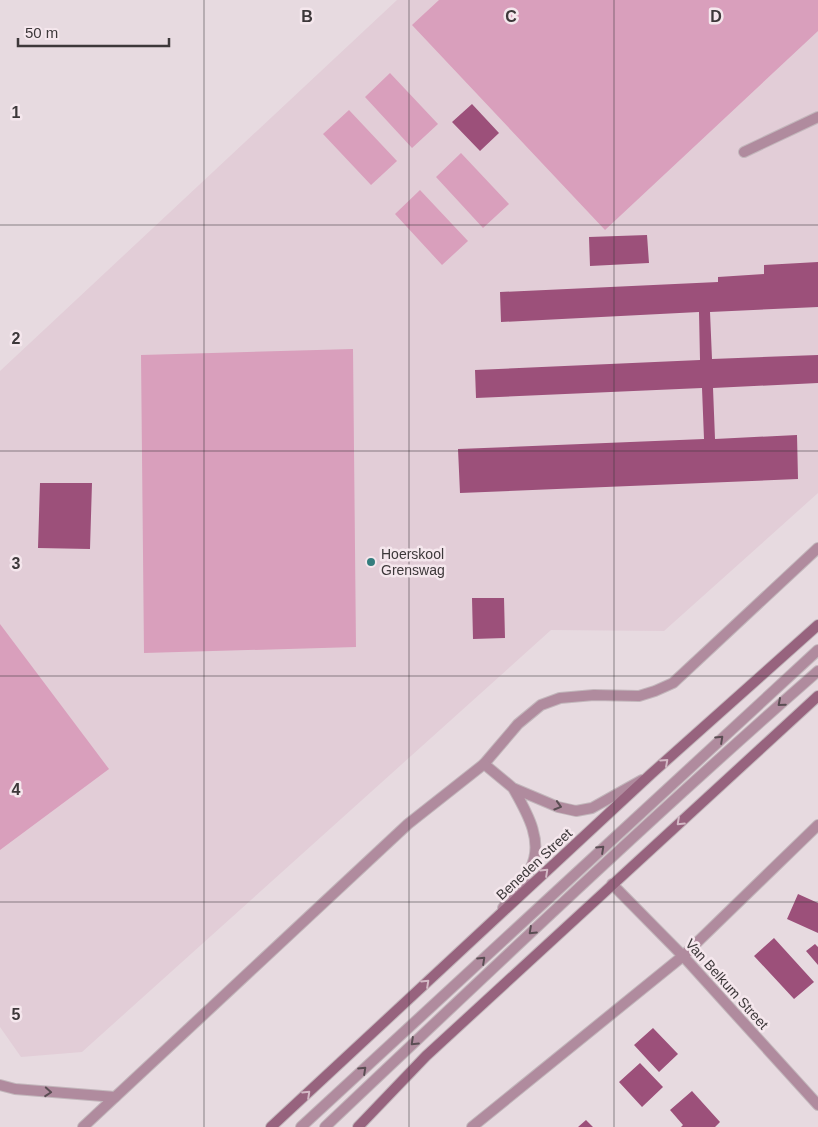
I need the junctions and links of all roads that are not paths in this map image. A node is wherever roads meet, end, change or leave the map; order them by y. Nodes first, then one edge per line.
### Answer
1 (818, 117) edge
2 (744, 152) dead end
3 (818, 548) edge
4 (818, 626) edge
5 (818, 650) edge
6 (818, 671) edge
7 (818, 696) edge
8 (484, 764) junction
9 (652, 774) junction
10 (513, 788) junction
11 (818, 825) edge
12 (612, 884) junction
13 (497, 917) junction
14 (683, 956) junction
15 (0, 1085) edge
16 (115, 1096) junction
17 (818, 1106) edge
18 (83, 1127) edge
19 (271, 1127) edge
20 (301, 1127) edge
21 (325, 1127) edge
22 (358, 1127) edge
23 (472, 1127) edge

1 - 2 street
3 - 8 street
9 -> 4 main road, Beneden Street
20 -> 5 street
6 -> 21 street
7 -> 12 main road
8 - 10 street
8 - 16 street
10 -> 9 street
13 -> 9 main road, Beneden Street
10 - 13 street
11 - 14 street
12 - 14 street, Van Belkum Street
12 - 22 main road
19 -> 13 main road, Beneden Street
14 - 17 street, Van Belkum Street
14 - 23 street
15 -> 16 street
16 - 18 street

